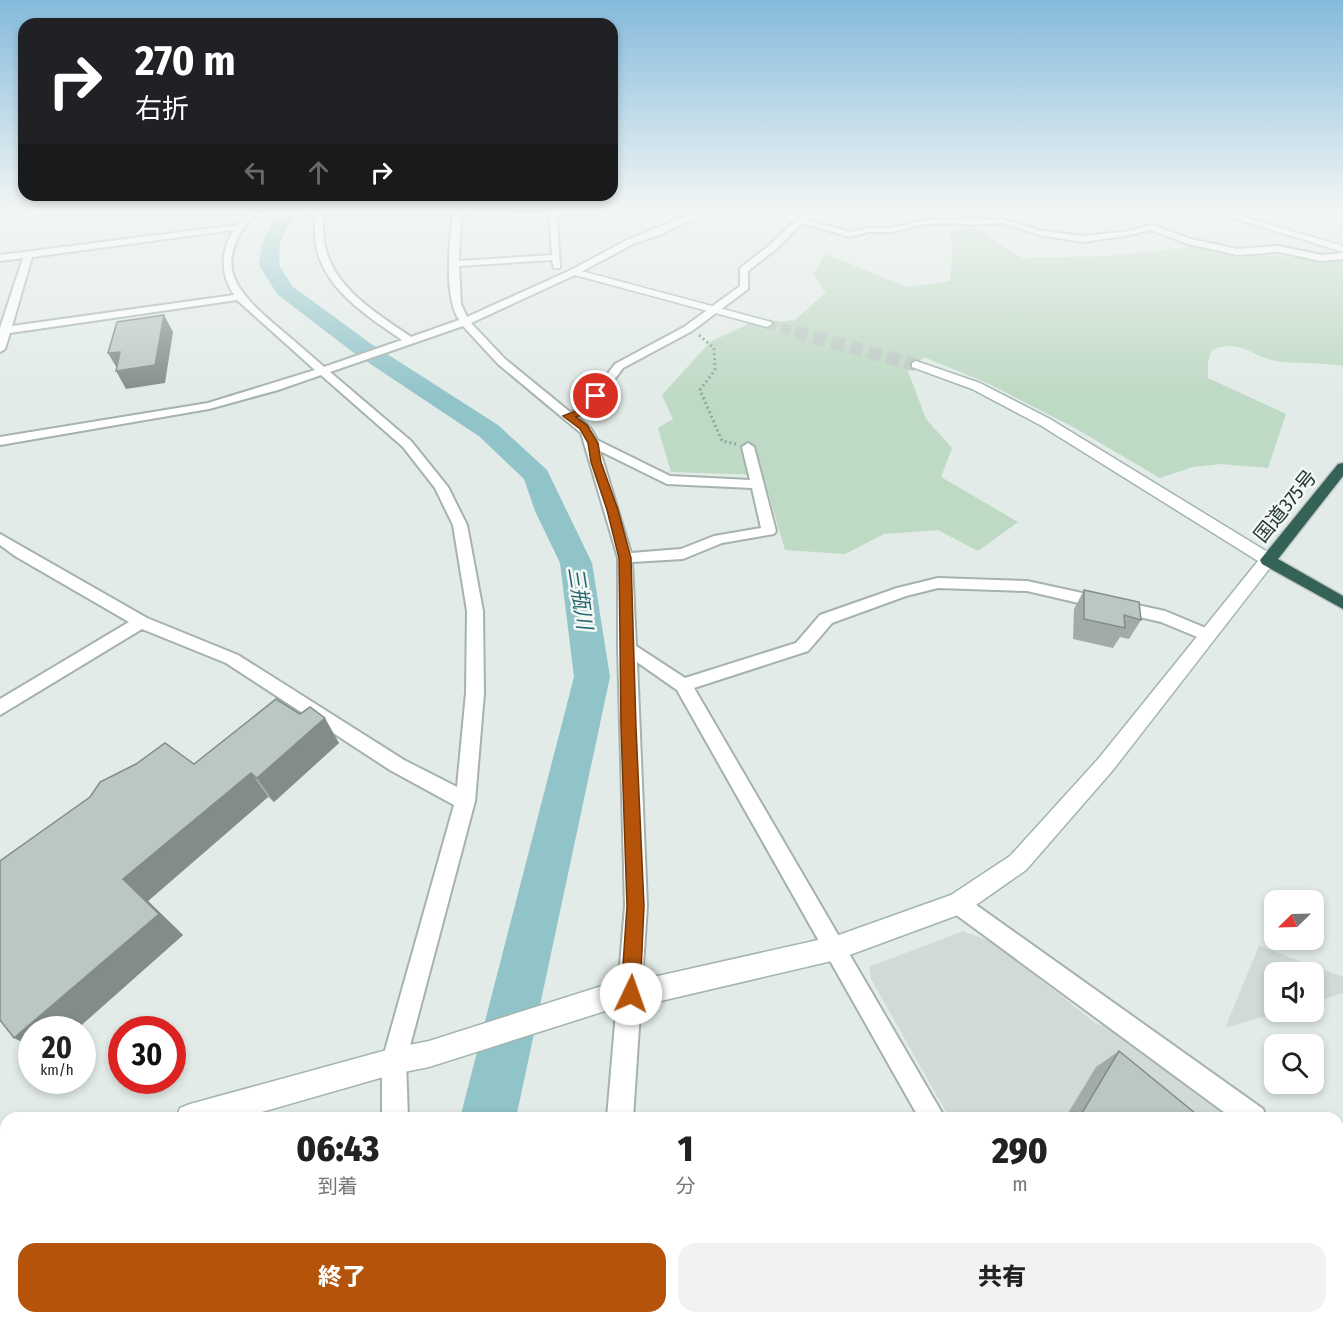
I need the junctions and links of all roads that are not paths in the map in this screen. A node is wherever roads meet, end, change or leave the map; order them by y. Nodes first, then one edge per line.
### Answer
1 (22, 272) edge
2 (228, 272) edge
3 (329, 272) edge
4 (455, 272) edge
5 (574, 272) joint
6 (743, 272) edge
7 (240, 297) junction
8 (717, 309) junction
9 (464, 322) junction
10 (766, 324) tunnel mouth
11 (2, 331) edge
12 (409, 340) junction
13 (0, 349) edge
14 (916, 365) tunnel mouth
15 (323, 371) junction
16 (568, 416) junction
17 (0, 441) edge
18 (593, 443) junction
19 (748, 447) road end
20 (1343, 467) edge
21 (757, 484) junction
22 (0, 538) edge
23 (625, 558) junction
24 (1268, 560) junction
25 (1343, 603) edge
26 (141, 622) junction
27 (1207, 635) junction
28 (626, 647) junction
29 (683, 685) junction
30 (0, 708) edge
31 (465, 801) junction
32 (957, 904) junction
33 (836, 948) junction
34 (631, 994) junction
35 (394, 1061) junction
36 (211, 1112) edge
37 (395, 1112) edge
38 (621, 1112) edge
39 (930, 1112) edge
40 (1246, 1112) edge

1 - 11 street
2 - 7 street
3 - 12 street
4 - 9 street
5 - 8 street
5 - 9 street
6 - 8 street
7 - 11 street
7 - 15 street
8 - 10 street
8 - 16 street
9 - 12 street
9 - 16 street
11 - 13 street
12 - 15 street
14 - 24 street
15 - 17 street
15 - 31 street
16 - 18 street
18 - 21 street
18 - 23 street
19 - 21 street
20 - 24 highway, 国道375号
21 - 23 street
22 - 26 street
23 - 28 street
24 - 25 highway, 国道375号
24 - 27 street
26 - 30 street
26 - 31 street
27 - 29 street
27 - 32 street
28 - 29 street
28 - 34 street
29 - 33 street
31 - 35 street
32 - 33 street
32 - 40 street
33 - 34 street
33 - 39 street
34 - 35 street
34 - 38 street
35 - 36 street
35 - 37 street

